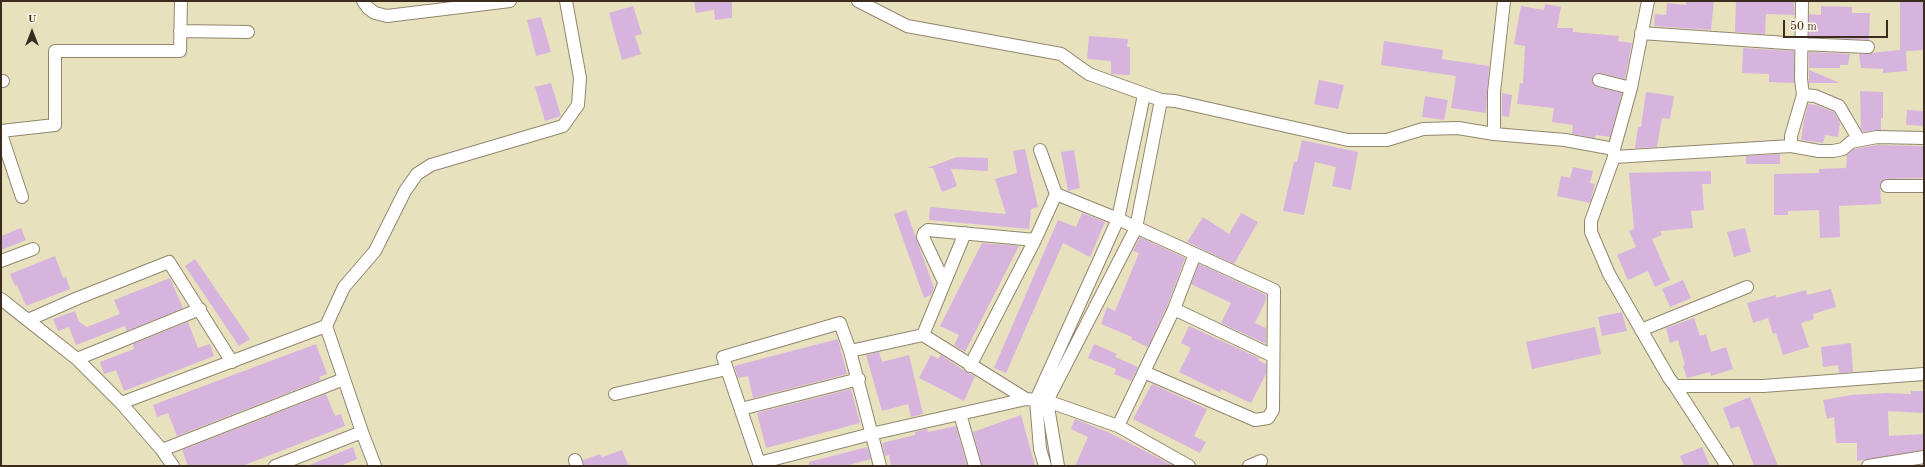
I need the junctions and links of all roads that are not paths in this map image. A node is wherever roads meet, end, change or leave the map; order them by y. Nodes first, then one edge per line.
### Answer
1 (181, 1) edge
2 (363, 1) edge
3 (510, 1) edge
4 (566, 1) edge
5 (858, 1) edge
6 (1504, 1) edge
7 (1648, 1) edge
8 (1802, 1) edge
9 (180, 31) junction
10 (248, 32) dead end
11 (1641, 33) junction
12 (1801, 44) junction
13 (1868, 47) dead end
14 (1600, 80) dead end
15 (1631, 88) junction
16 (1144, 95) junction
17 (1803, 95) junction
18 (1161, 100) junction
19 (1, 132) edge
20 (1494, 134) junction
21 (1924, 138) edge
22 (1859, 140) junction
23 (1791, 146) junction
24 (1040, 150) dead end
25 (1614, 153) junction
26 (1887, 186) dead end
27 (1924, 186) edge
28 (1056, 194) junction
29 (22, 197) dead end
30 (1118, 219) junction
31 (1136, 228) junction
32 (965, 233) junction
33 (1035, 240) junction
34 (33, 249) dead end
35 (1196, 254) junction
36 (1, 261) edge
37 (944, 282) junction
38 (1747, 287) dead end
39 (1, 299) edge
40 (200, 309) junction
41 (1174, 309) junction
42 (28, 320) junction
43 (326, 326) junction
44 (1641, 330) junction
45 (923, 335) junction
46 (850, 351) junction
47 (1273, 356) junction
48 (77, 359) junction
49 (232, 362) junction
50 (970, 366) junction
51 (727, 369) junction
52 (1144, 372) junction
53 (1924, 374) edge
54 (344, 378) junction
55 (859, 379) junction
56 (1675, 386) junction
57 (615, 394) dead end
58 (1036, 400) junction
59 (121, 403) junction
60 (741, 409) junction
61 (960, 414) junction
62 (1118, 426) junction
63 (362, 432) junction
64 (871, 434) junction
65 (162, 450) junction
66 (1924, 457) edge
67 (1261, 461) dead end
68 (759, 464) edge
69 (173, 466) edge
70 (275, 466) edge
71 (375, 466) edge
72 (880, 466) edge
73 (976, 466) edge
74 (1045, 466) edge
75 (1058, 466) edge
76 (1190, 466) edge
77 (1249, 466) edge
78 (1727, 466) edge
79 (1868, 466) edge

1 - 9 street
2 - 3 street
4 - 43 street
5 - 16 street
6 - 20 street
7 - 11 street
8 - 12 street
9 - 10 street
9 - 19 street
11 - 12 street
11 - 15 street
12 - 13 street
12 - 17 street
14 - 15 street
15 - 25 street
16 - 18 street
16 - 30 street
17 - 22 street
17 - 23 street
18 - 20 street
18 - 31 street
19 - 29 street
20 - 25 street
21 - 22 street
22 - 23 street
23 - 25 street
24 - 28 street
25 - 44 street
26 - 27 street
28 - 30 street
28 - 33 street
30 - 31 street
30 - 58 street
31 - 35 street
31 - 58 street
32 - 33 street
32 - 37 street
32 - 37 street
33 - 50 street
34 - 36 street
35 - 41 street
35 - 47 street
37 - 45 street
38 - 44 street
39 - 42 street
40 - 42 street
40 - 48 street
40 - 49 street
41 - 47 street
41 - 52 street
42 - 48 street
43 - 49 street
43 - 54 street
44 - 56 street
45 - 46 street
45 - 50 street
46 - 51 street
46 - 55 street
47 - 52 street
48 - 59 street
49 - 59 street
50 - 58 street
51 - 57 street
51 - 60 street
52 - 62 street
53 - 56 street
54 - 63 street
54 - 65 street
55 - 60 street
55 - 64 street
56 - 78 street
58 - 61 street
58 - 62 street
58 - 74 street
58 - 75 street
59 - 65 street
60 - 68 street
61 - 64 street
61 - 73 street
62 - 76 street
63 - 70 street
63 - 71 street
64 - 68 street
64 - 72 street
65 - 69 street
66 - 79 street
67 - 77 street

